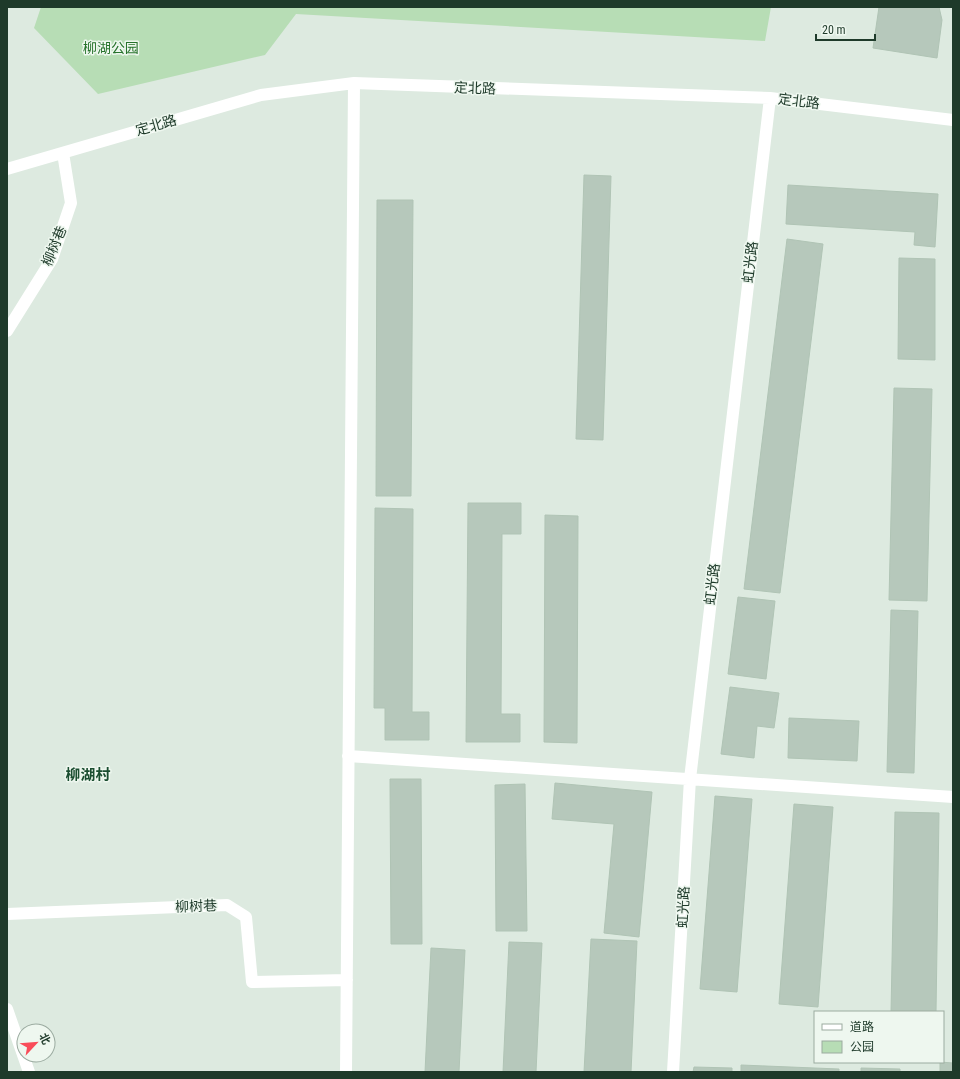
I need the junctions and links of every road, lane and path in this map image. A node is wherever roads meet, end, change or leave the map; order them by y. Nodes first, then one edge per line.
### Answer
1 (354, 83) junction
2 (770, 98) junction
3 (953, 120) edge
4 (63, 153) junction
5 (7, 169) edge
6 (7, 331) edge
7 (348, 756) junction
8 (690, 779) junction
9 (953, 797) edge
10 (7, 914) edge
11 (347, 980) junction
12 (7, 1010) edge
13 (28, 1072) edge
14 (346, 1072) edge
15 (673, 1072) edge

1 - 2 street, 定北路
1 - 4 street, 定北路
1 - 7 street
2 - 3 street, 定北路
2 - 8 street, 虹光路
4 - 5 street, 定北路
4 - 6 street, 柳树巷
7 - 8 street
7 - 11 street
8 - 9 street
8 - 15 street, 虹光路
10 - 11 street, 柳树巷
11 - 14 street
12 - 13 street

